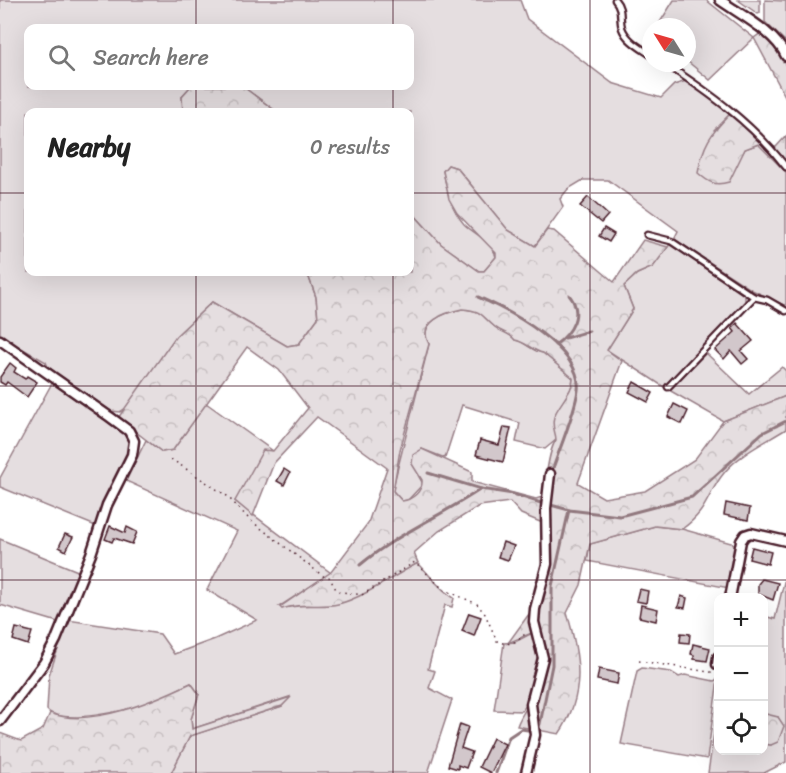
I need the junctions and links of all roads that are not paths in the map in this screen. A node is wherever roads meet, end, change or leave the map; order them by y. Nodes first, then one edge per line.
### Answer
1 (615, 0) edge
2 (720, 0) edge
3 (642, 48) edge
4 (786, 56) edge
5 (678, 72) edge
6 (786, 167) edge
7 (647, 235) dead end
8 (754, 297) junction
9 (786, 311) edge
10 (0, 340) edge
11 (668, 387) dead end
12 (549, 474) dead end
13 (786, 541) edge
14 (731, 593) edge
15 (0, 720) edge
16 (526, 773) edge

1 - 3 lane
2 - 4 street
5 - 6 lane
7 - 8 lane
8 - 9 lane
8 - 11 lane
10 - 15 street
12 - 16 street
13 - 14 street

